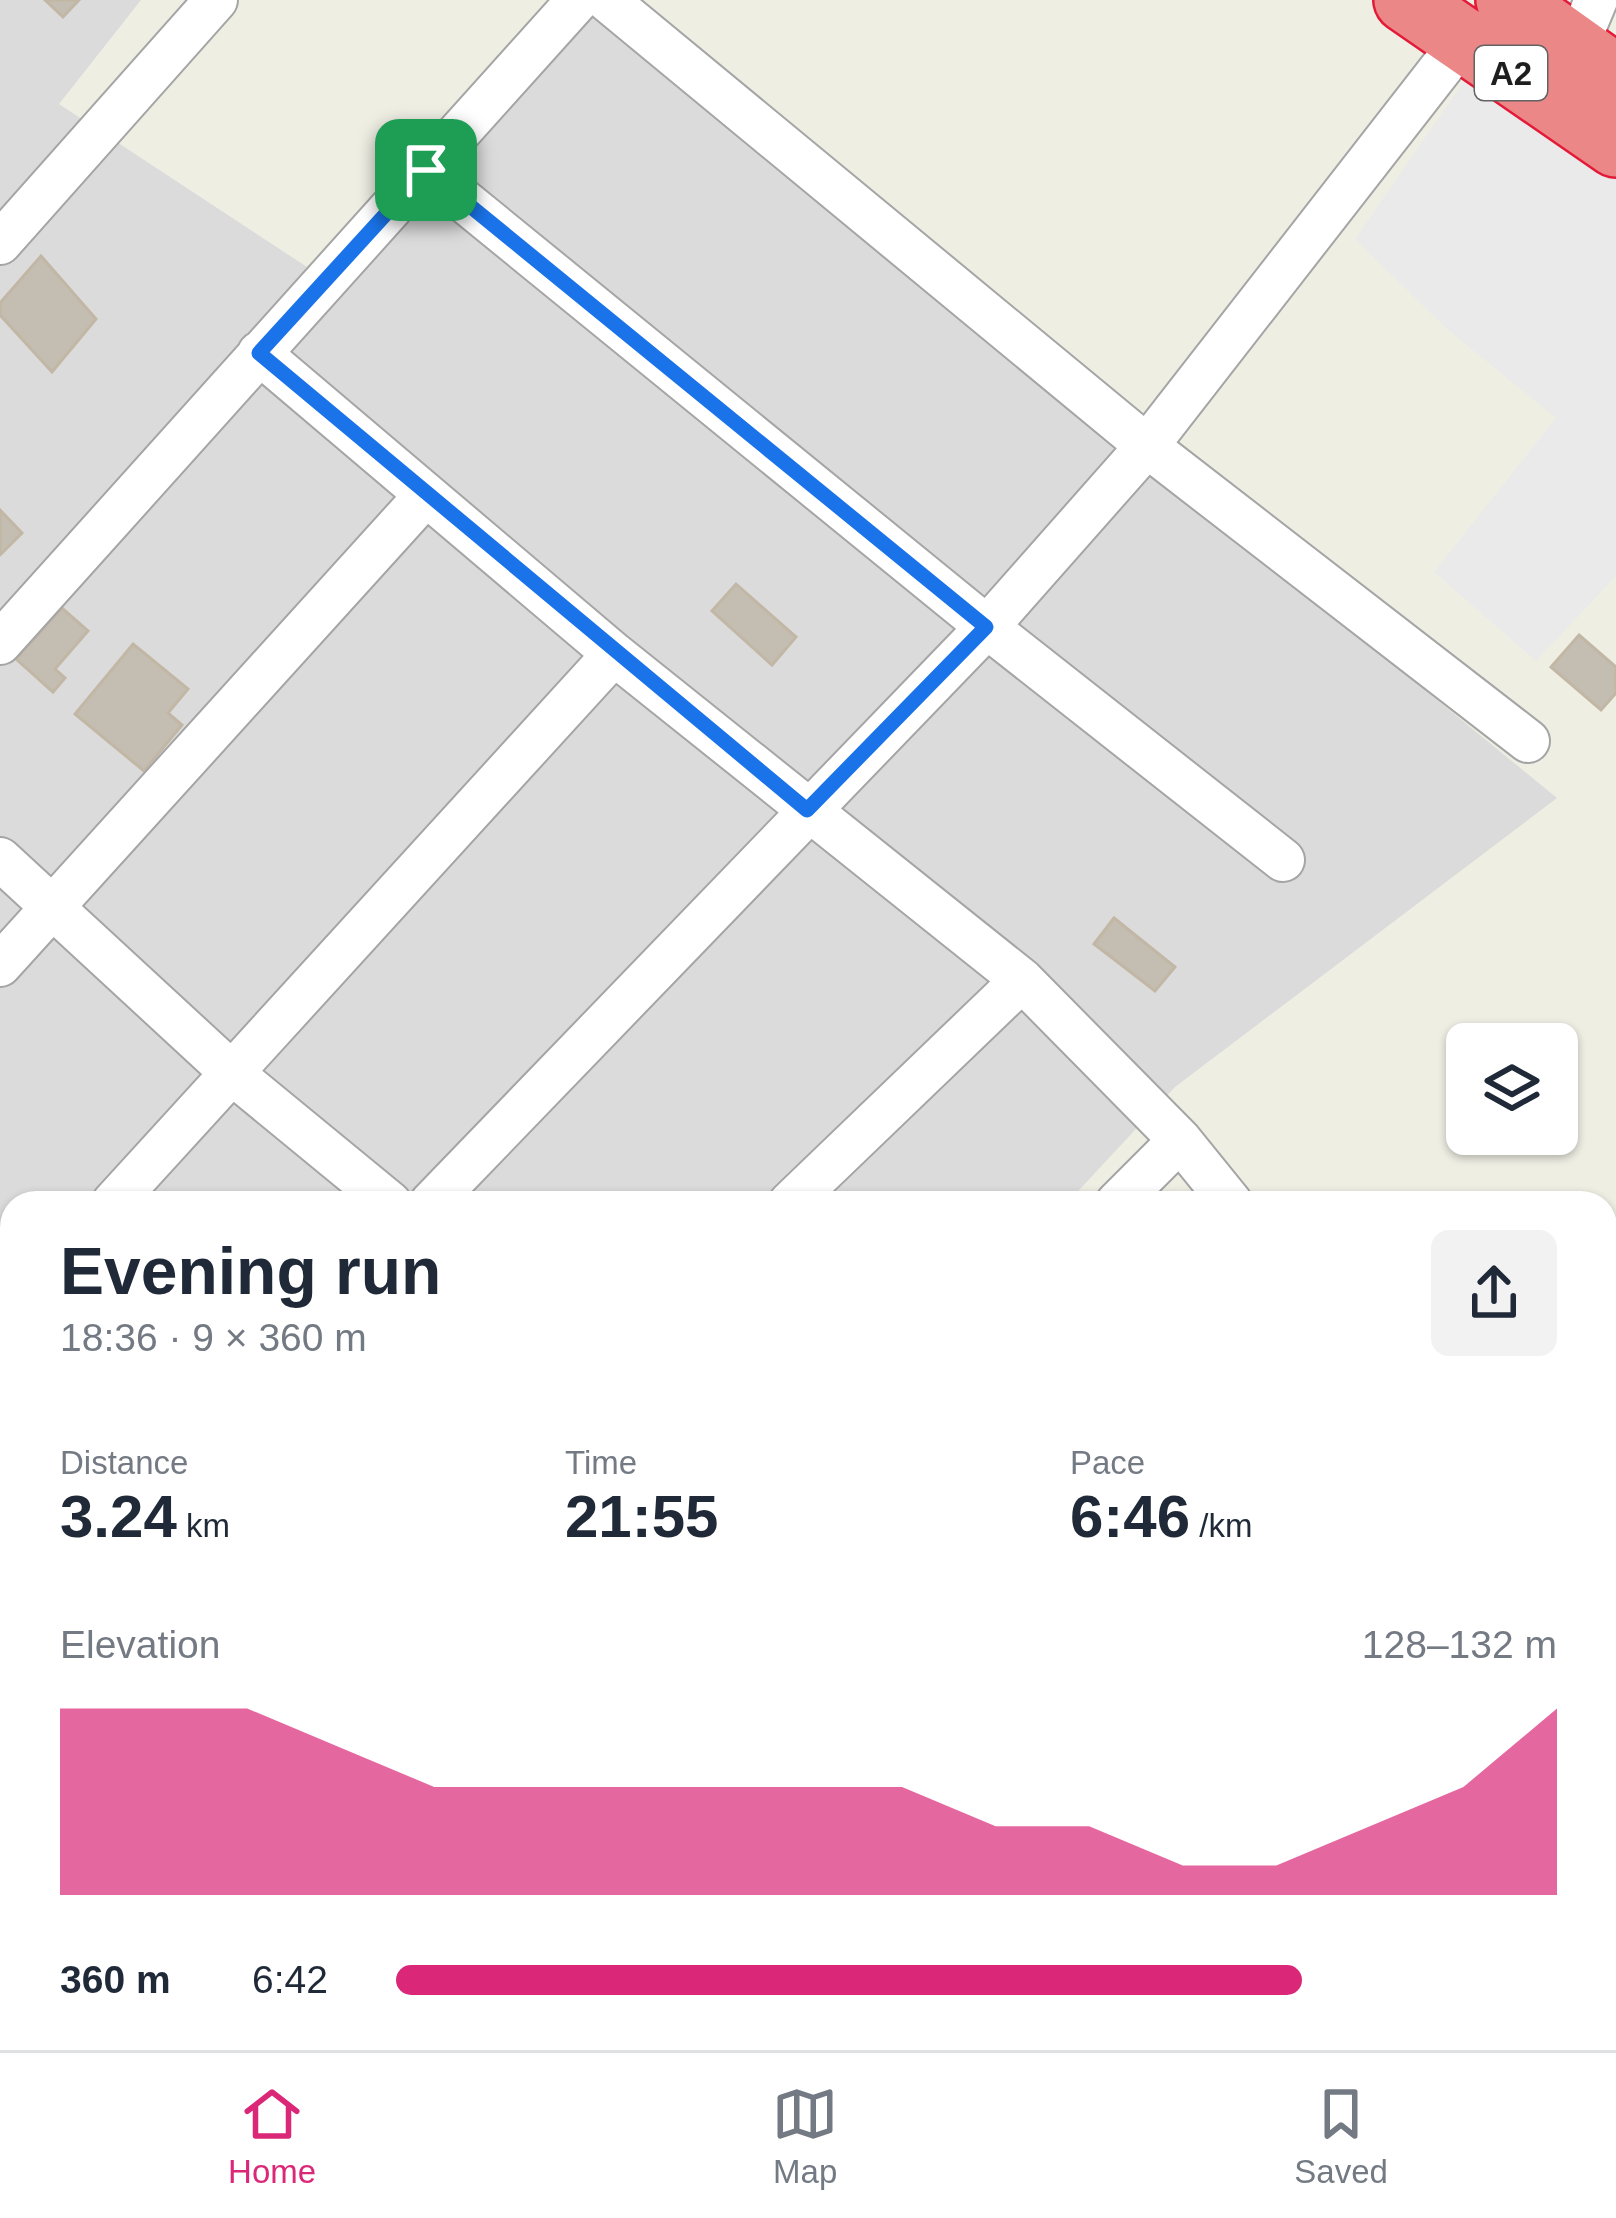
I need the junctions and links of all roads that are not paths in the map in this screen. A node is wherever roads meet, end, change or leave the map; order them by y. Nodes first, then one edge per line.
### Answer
1 (216, 0) edge
2 (578, 0) edge
3 (607, 0) edge
4 (1406, 0) edge
5 (1486, 20) edge
6 (1596, 42) edge
7 (1616, 145) edge
8 (426, 170) junction
9 (0, 243) edge
10 (259, 353) junction
11 (1147, 446) junction
12 (426, 495) junction
13 (986, 627) junction
14 (0, 643) edge
15 (614, 653) junction
16 (1528, 742) dead end
17 (807, 810) junction
18 (0, 859) edge
19 (1282, 860) dead end
20 (50, 908) junction
21 (0, 965) edge
22 (1022, 980) junction
23 (232, 1074) junction
24 (1180, 1140) junction
25 (124, 1191) edge
26 (375, 1191) edge
27 (442, 1191) edge
28 (802, 1191) edge
29 (1129, 1191) edge
30 (1221, 1191) edge

1 - 9 street
2 - 8 street
3 - 11 street
4 - 5 highway, A2
5 - 6 highway, A2
5 - 7 highway, A2
5 - 11 street
8 - 10 street
8 - 13 street
10 - 12 street
10 - 14 street
11 - 13 street
11 - 16 street
12 - 15 street
12 - 20 street
13 - 17 street
13 - 19 street
15 - 17 street
15 - 23 street
17 - 22 street
17 - 27 street
18 - 20 street
20 - 21 street
20 - 23 street
22 - 24 street
22 - 28 street
23 - 25 street
23 - 26 street
24 - 29 street
24 - 30 street

